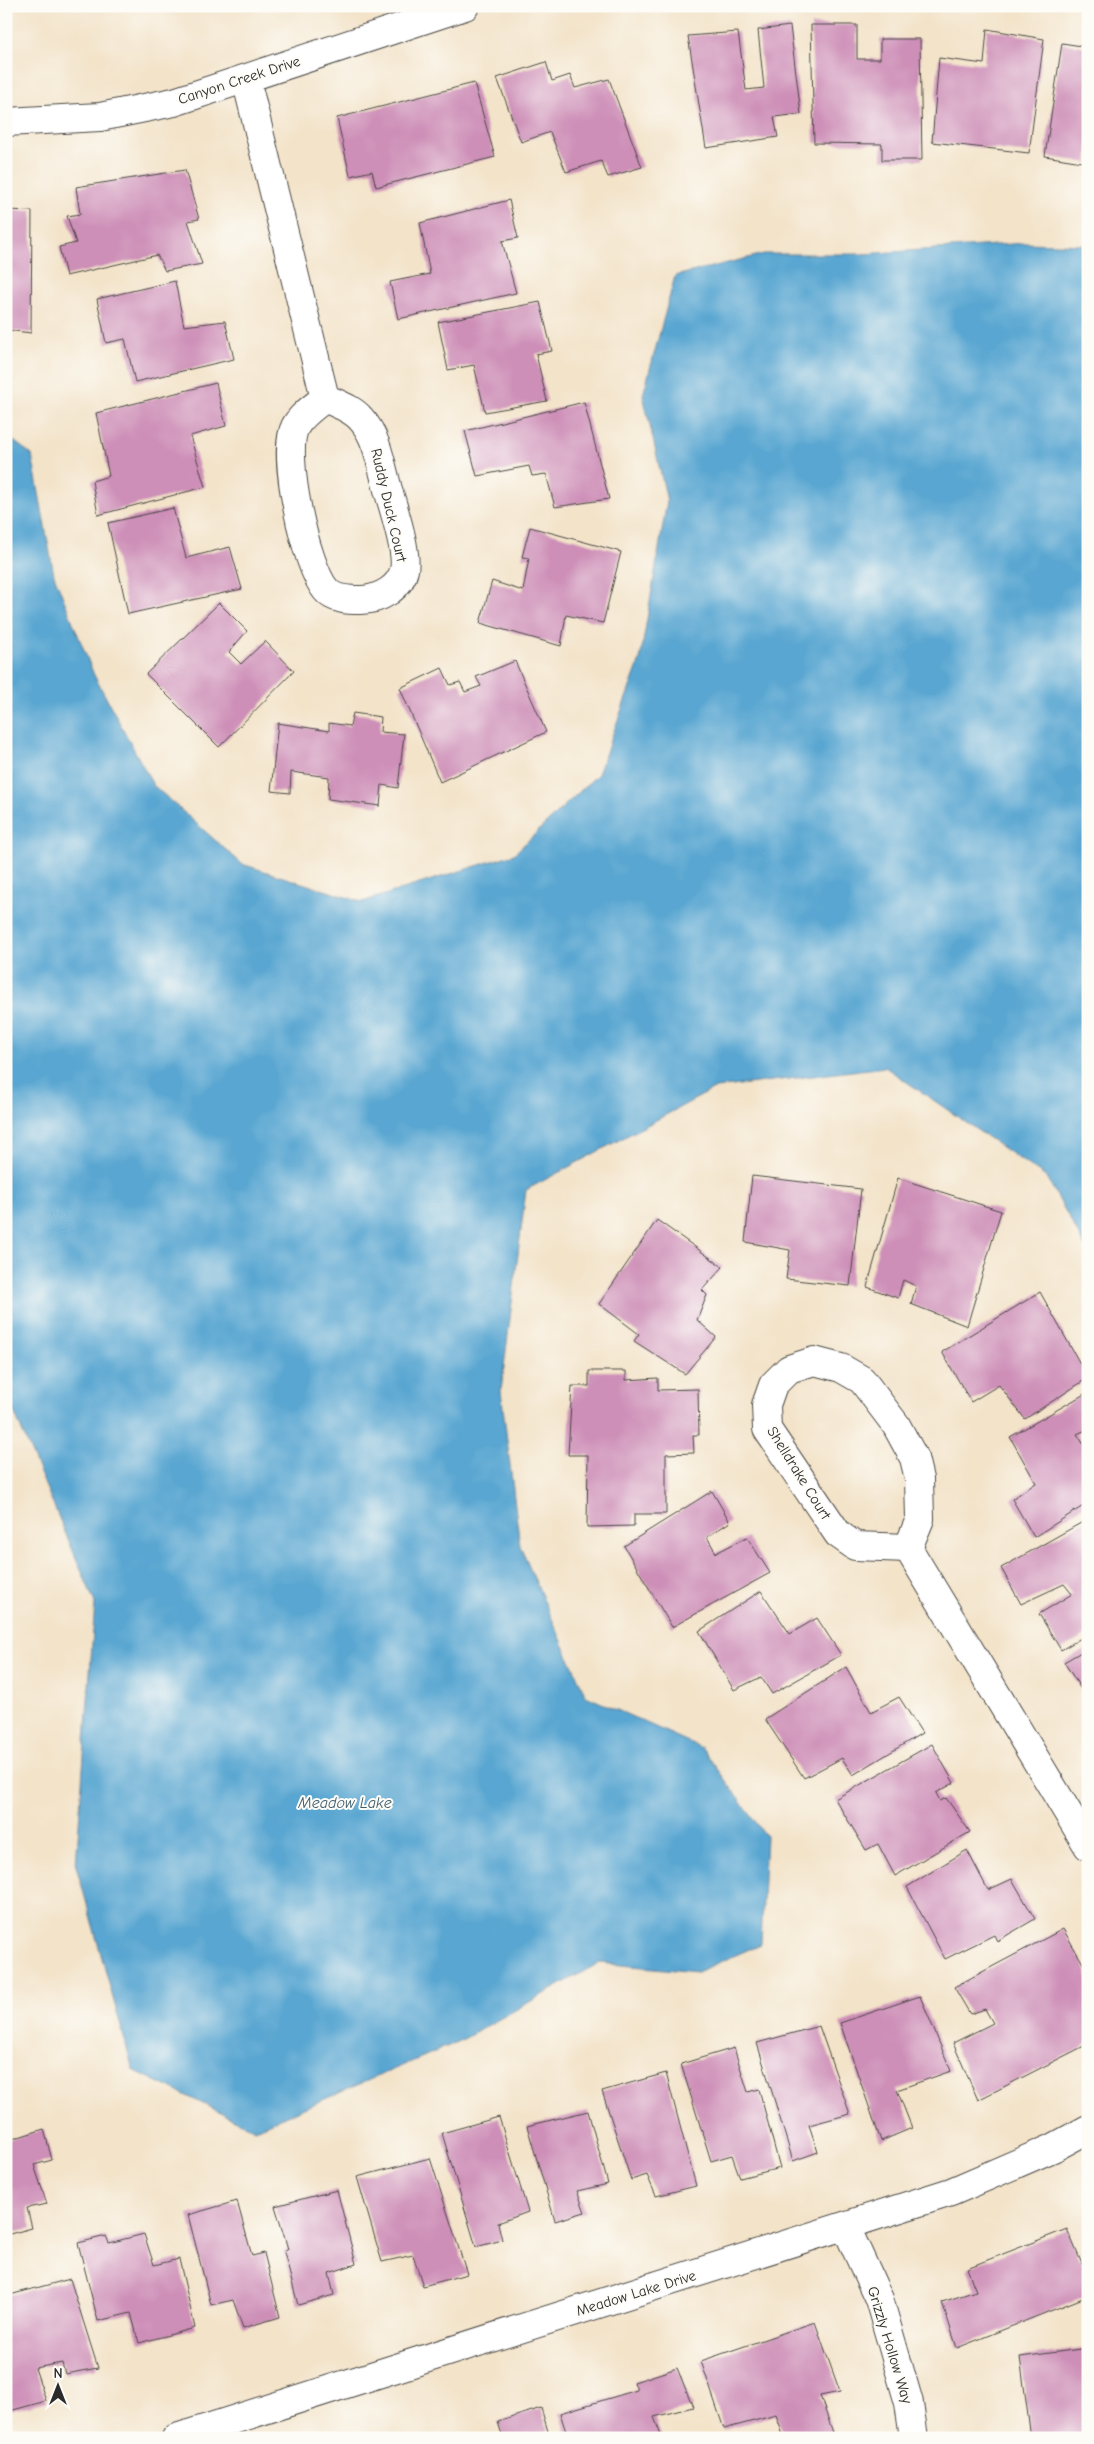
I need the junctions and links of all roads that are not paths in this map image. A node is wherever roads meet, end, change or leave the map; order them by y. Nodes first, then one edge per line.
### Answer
1 (465, 6) edge
2 (246, 79) junction
3 (6, 122) edge
4 (325, 398) junction
5 (908, 1548) junction
6 (1088, 1846) edge
7 (1088, 2129) edge
8 (846, 2227) junction
9 (176, 2438) edge
10 (914, 2438) edge

1 - 2 street, Canyon Creek Drive
2 - 3 street, Canyon Creek Drive
2 - 4 street
4 - 4 street, Ruddy Duck Court
5 - 5 street, Shelldrake Court
5 - 6 street
7 - 8 street, Meadow Lake Drive
8 - 9 street, Meadow Lake Drive
8 - 10 street, Grizzly Hollow Way

